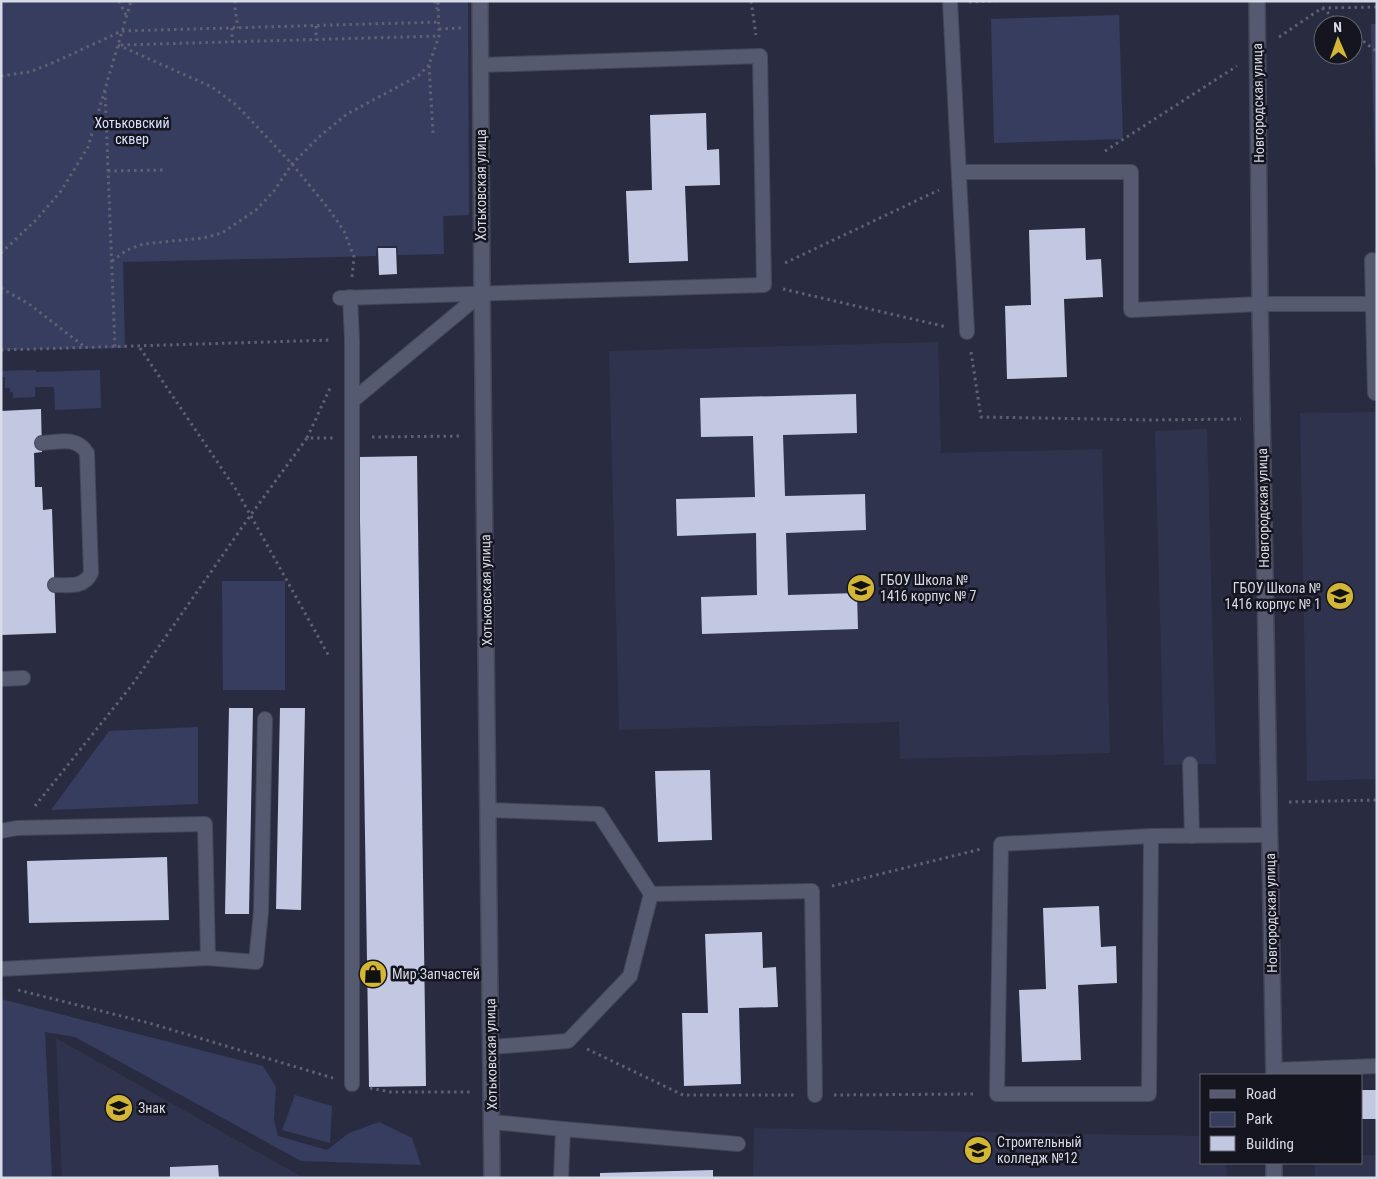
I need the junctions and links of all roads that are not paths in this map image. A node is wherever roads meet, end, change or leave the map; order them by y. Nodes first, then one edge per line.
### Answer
1 (480, 1) edge
2 (1257, 1) edge
3 (950, 2) edge
4 (481, 65) junction
5 (959, 176) junction
6 (1372, 260) dead end
7 (482, 293) junction
8 (1260, 304) junction
9 (1373, 304) junction
10 (967, 332) road end
11 (1377, 393) edge
12 (352, 401) junction
13 (42, 443) dead end
14 (55, 586) dead end
15 (23, 678) dead end
16 (1, 679) edge
17 (265, 719) dead end
18 (1190, 764) dead end
19 (488, 810) junction
20 (1, 831) edge
21 (1269, 835) junction
22 (1152, 836) junction
23 (1192, 836) junction
24 (651, 894) junction
25 (208, 958) junction
26 (1, 969) edge
27 (491, 1047) junction
28 (1377, 1066) edge
29 (1274, 1073) edge
30 (352, 1084) road end
31 (815, 1095) road end
32 (492, 1122) junction
33 (563, 1129) junction
34 (738, 1144) dead end
35 (1274, 1164) edge
36 (492, 1178) edge
37 (562, 1178) edge
38 (1274, 1178) edge

1 - 4 street, Хотьковская улица
2 - 8 street, Новгородская улица
3 - 5 lane
4 - 7 street, Хотьковская улица
4 - 7 lane
5 - 8 lane
5 - 10 lane
6 - 9 lane
7 - 12 lane
7 - 12 lane
7 - 19 street, Хотьковская улица
8 - 9 lane
8 - 21 street, Новгородская улица
9 - 11 lane
12 - 30 lane
13 - 14 lane
15 - 16 lane
17 - 25 lane
18 - 23 lane
19 - 24 lane
19 - 27 street, Хотьковская улица
20 - 25 lane
21 - 23 lane
21 - 29 street, Новгородская улица
22 - 22 lane
22 - 23 lane
24 - 27 lane
24 - 31 lane
25 - 26 lane
27 - 32 street, Хотьковская улица
28 - 29 lane
32 - 33 lane
32 - 36 street, Хотьковская улица
33 - 34 lane
33 - 37 lane
35 - 38 street

